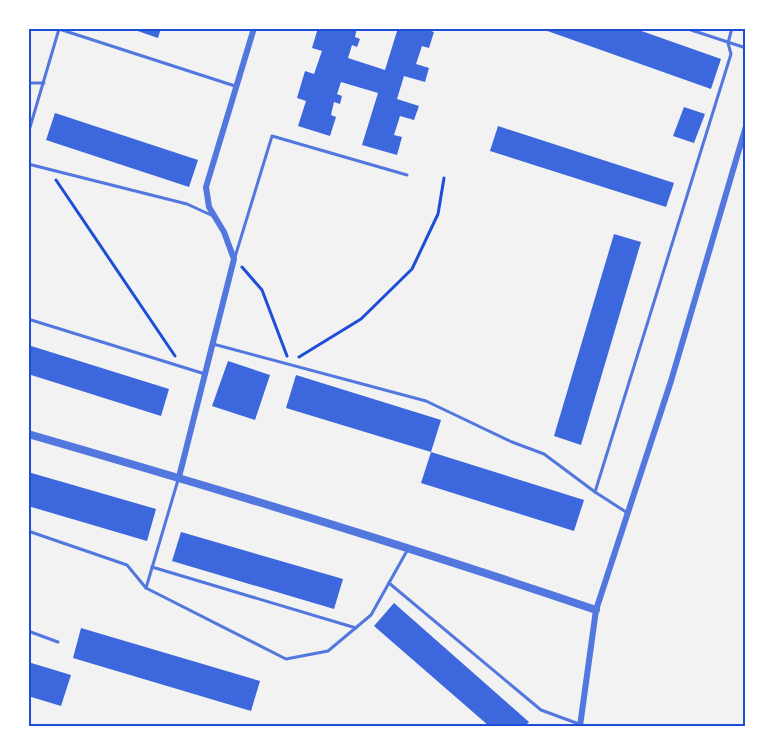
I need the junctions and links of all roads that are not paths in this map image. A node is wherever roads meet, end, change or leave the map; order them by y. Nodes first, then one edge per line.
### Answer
1 (254, 28) edge
2 (685, 28) edge
3 (732, 28) edge
4 (728, 43) junction
5 (746, 48) edge
6 (44, 83) junction
7 (28, 84) edge
8 (237, 86) junction
9 (746, 126) edge
10 (28, 134) edge
11 (28, 164) edge
12 (407, 175) dead end
13 (214, 216) junction
14 (234, 259) junction
15 (28, 319) edge
16 (213, 344) junction
17 (205, 374) junction
18 (28, 434) edge
19 (179, 477) junction
20 (595, 492) junction
21 (628, 513) junction
22 (28, 531) edge
23 (408, 548) junction
24 (152, 567) junction
25 (389, 583) junction
26 (147, 588) junction
27 (596, 610) junction
28 (356, 628) junction
29 (28, 632) edge
30 (58, 642) dead end
31 (580, 725) edge

1 - 8 street
2 - 4 lane
3 - 4 lane
4 - 5 lane
4 - 20 lane
6 - 7 lane
6 - 8 lane
6 - 10 lane
8 - 13 street
9 - 21 street
11 - 13 lane
12 - 14 lane
13 - 14 street
14 - 16 street
15 - 17 lane
16 - 17 street
16 - 20 lane
17 - 19 street
18 - 19 street
19 - 23 street
19 - 24 lane
20 - 21 lane
21 - 27 street
22 - 26 lane
23 - 25 lane
23 - 27 street
24 - 26 lane
24 - 28 lane
25 - 28 lane
25 - 31 lane
26 - 28 lane
27 - 31 street
29 - 30 lane

